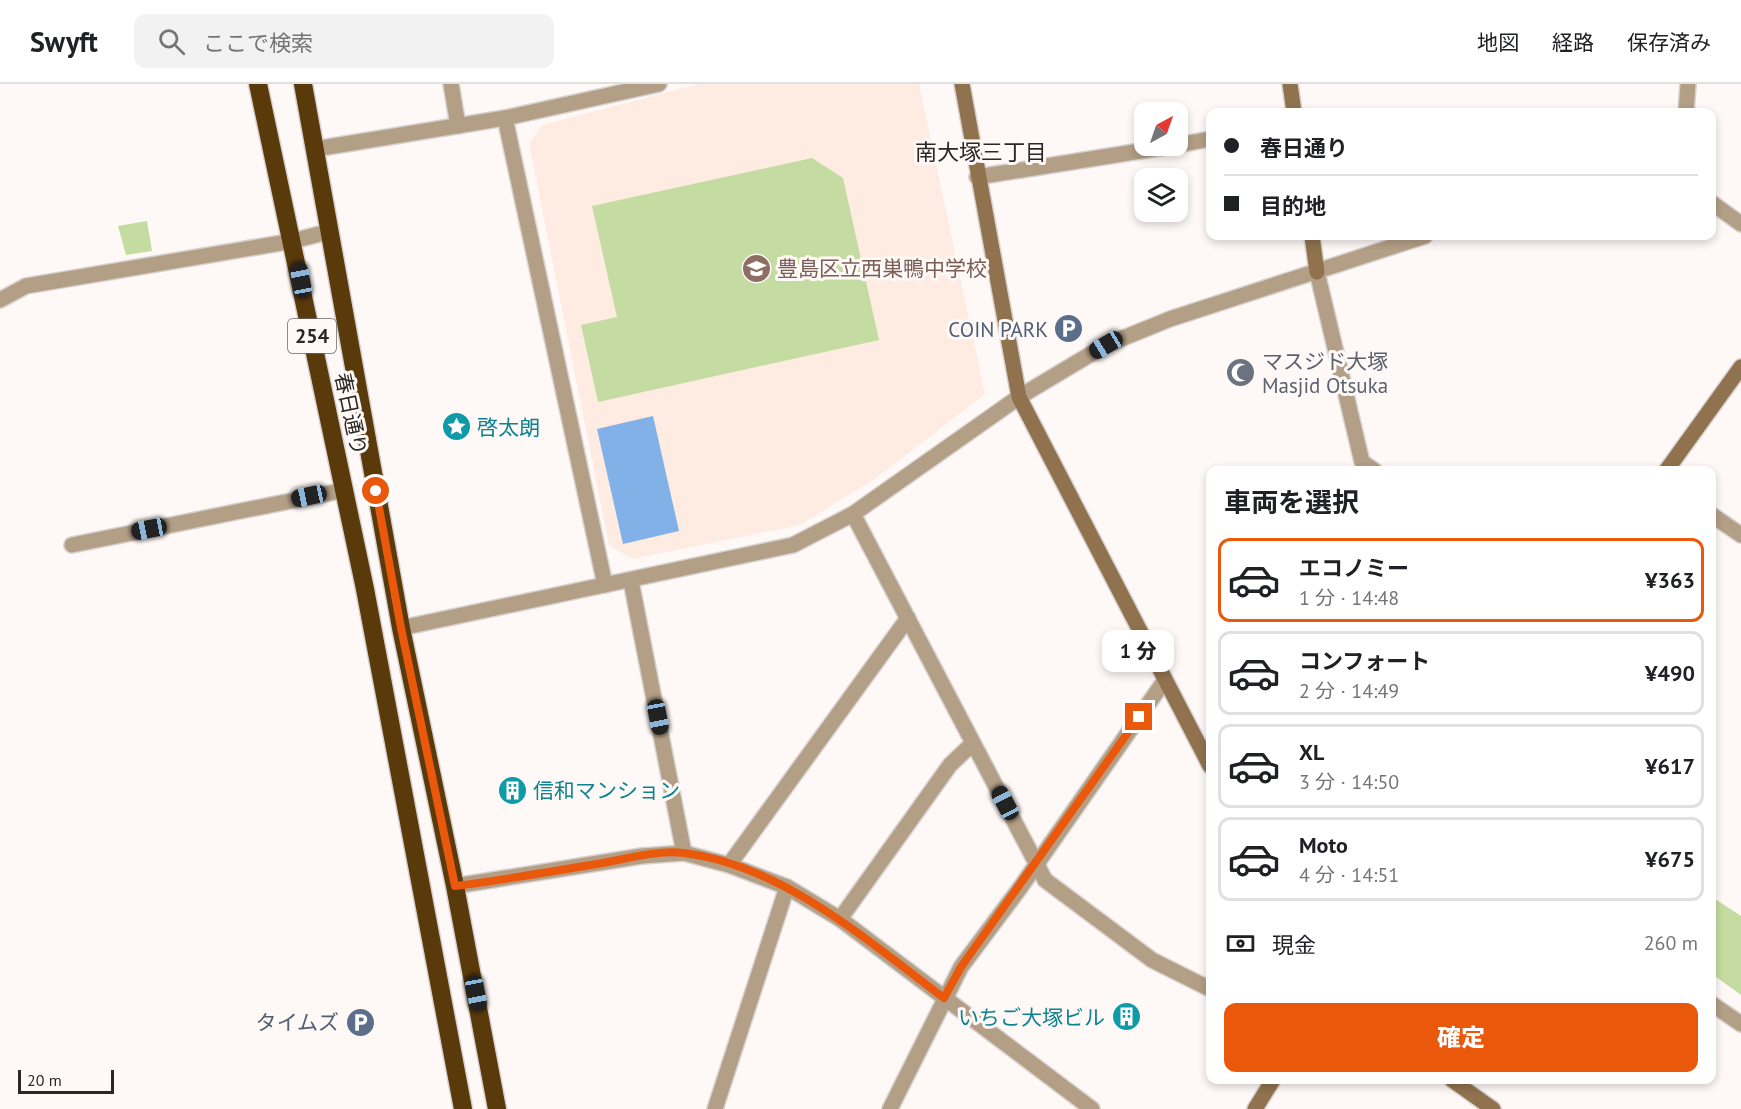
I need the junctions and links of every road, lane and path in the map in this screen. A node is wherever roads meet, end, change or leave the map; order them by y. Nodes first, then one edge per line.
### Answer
1 (258, 84) edge
2 (303, 84) edge
3 (451, 84) edge
4 (659, 84) edge
5 (962, 84) edge
6 (1290, 84) edge
7 (1688, 84) edge
8 (630, 88) edge
9 (1293, 108) edge
10 (1686, 108) edge
11 (505, 118) junction
12 (458, 126) junction
13 (1206, 140) edge
14 (1188, 143) edge
15 (315, 149) junction
16 (1134, 152) edge
17 (977, 177) junction
18 (1716, 206) edge
19 (1741, 224) edge
20 (327, 232) junction
21 (1313, 240) edge
22 (1413, 240) edge
23 (293, 241) junction
24 (1317, 272) junction
25 (0, 300) edge
26 (1741, 367) edge
27 (1018, 397) junction
28 (1368, 466) edge
29 (1670, 466) edge
30 (345, 489) junction
31 (853, 514) junction
32 (1716, 517) edge
33 (1741, 535) edge
34 (72, 545) dead end
35 (631, 581) junction
36 (604, 585) junction
37 (908, 618) junction
38 (401, 628) junction
39 (1165, 680) junction
40 (972, 744) junction
41 (1206, 758) edge
42 (684, 853) junction
43 (1037, 863) junction
44 (729, 865) junction
45 (455, 886) junction
46 (787, 887) junction
47 (840, 919) junction
48 (1206, 987) edge
49 (944, 998) junction
50 (1716, 1007) edge
51 (1741, 1024) edge
52 (1271, 1084) edge
53 (1458, 1084) edge
54 (463, 1109) edge
55 (496, 1109) edge
56 (715, 1109) edge
57 (890, 1109) edge
58 (1092, 1109) edge
59 (1255, 1109) edge
60 (1493, 1109) edge

1 - 23 highway, 春日通り / 254
2 - 15 highway, 春日通り / 254
3 - 12 street
4 - 8 street
5 - 17 street
6 - 9 street
7 - 10 street
8 - 11 street
11 - 12 street
11 - 36 street
12 - 15 street
13 - 14 street
15 - 20 highway, 春日通り / 254
16 - 17 street
17 - 27 street
18 - 19 street
20 - 23 street
20 - 38 highway, 春日通り / 254
21 - 24 street
22 - 24 street
23 - 25 street
23 - 30 highway, 春日通り / 254
24 - 27 street
24 - 28 street
26 - 29 street
27 - 31 street
27 - 39 street
30 - 34 street
30 - 54 highway, 春日通り / 254
31 - 35 street
31 - 37 street
32 - 33 street
35 - 36 street
35 - 42 street
36 - 38 street
37 - 40 street
37 - 44 street
38 - 45 highway, 春日通り / 254
39 - 41 street
39 - 43 street
40 - 43 street
40 - 47 street
42 - 44 street
42 - 45 street
43 - 48 street
43 - 49 street
44 - 46 street
45 - 55 highway, 春日通り / 254
46 - 47 street
46 - 56 street
47 - 49 street
49 - 57 street
49 - 58 street
50 - 51 street
52 - 59 street
53 - 60 street

